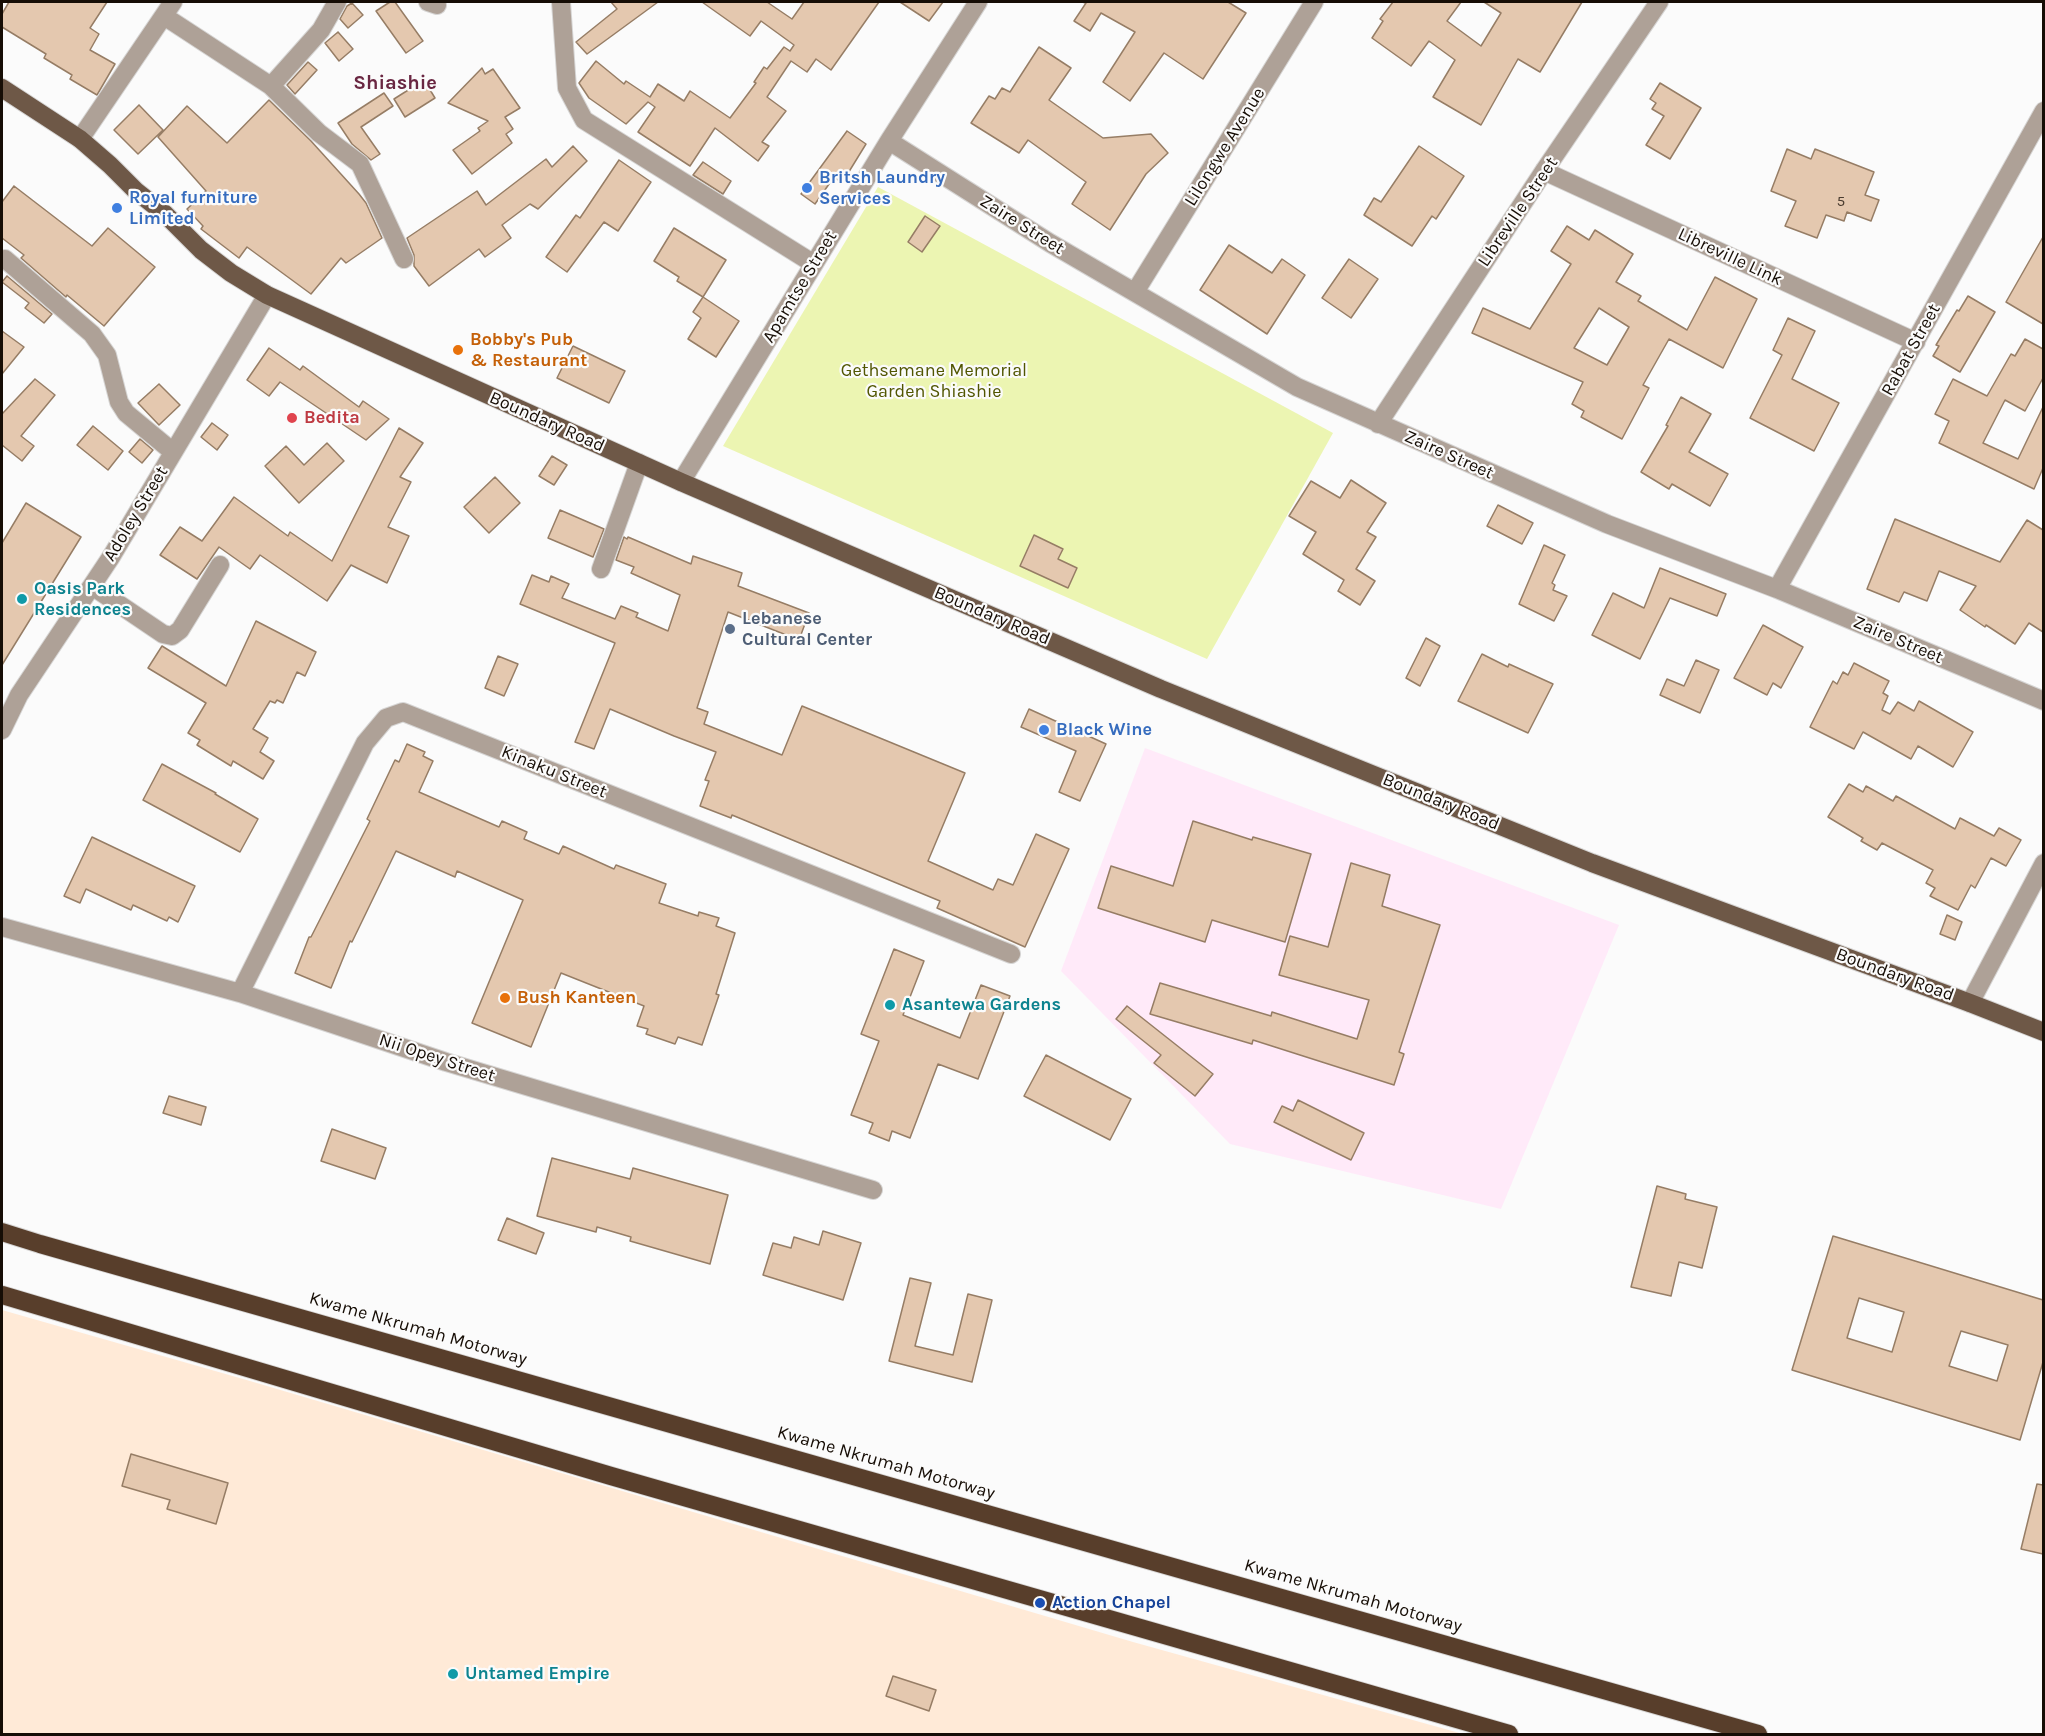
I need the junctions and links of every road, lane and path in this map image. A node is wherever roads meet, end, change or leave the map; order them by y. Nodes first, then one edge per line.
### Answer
1 (337, 2) edge
2 (561, 2) edge
3 (978, 2) edge
4 (1314, 2) edge
5 (1659, 2) edge
6 (168, 9) edge
7 (271, 86) junction
8 (2, 88) edge
9 (2043, 111) edge
10 (80, 140) junction
11 (889, 141) junction
12 (1544, 171) junction
13 (5, 259) dead end
14 (404, 259) dead end
15 (814, 264) junction
16 (1135, 292) junction
17 (267, 295) junction
18 (1916, 342) junction
19 (1378, 424) junction
20 (174, 452) junction
21 (639, 463) junction
22 (681, 482) junction
23 (220, 565) dead end
24 (601, 569) dead end
25 (92, 586) junction
26 (1777, 589) junction
27 (2043, 701) edge
28 (2, 730) edge
29 (2043, 863) edge
30 (2, 927) edge
31 (1011, 954) dead end
32 (240, 993) junction
33 (1970, 1003) junction
34 (2043, 1032) edge
35 (873, 1190) dead end
36 (2, 1232) edge
37 (2, 1295) edge
38 (1509, 1734) edge
39 (1758, 1734) edge

1 - 7 street
2 - 15 street
3 - 11 street, Apamtse Street
4 - 16 street, Lilongwe Avenue
5 - 12 street, Libreville Street
6 - 7 street
6 - 10 street
7 - 14 street
8 - 10 main road, Boundary Road
9 - 18 street, Rabat Street
10 - 17 main road, Boundary Road
11 - 15 street, Apamtse Street
11 - 16 street, Zaire Street
12 - 18 street, Libreville Link
12 - 19 street, Libreville Street
13 - 20 street
15 - 22 street, Apamtse Street
16 - 19 street, Zaire Street
17 - 20 street, Adoley Street
17 - 21 main road, Boundary Road
18 - 26 street, Rabat Street
19 - 26 street, Zaire Street
20 - 25 street, Adoley Street
21 - 22 main road, Boundary Road
21 - 24 street
22 - 33 main road, Boundary Road
23 - 25 street
25 - 28 street, Adoley Street
26 - 27 street, Zaire Street
29 - 33 street
30 - 32 street, Nii Opey Street
31 - 32 street, Kinaku Street
32 - 35 street, Nii Opey Street
33 - 34 main road, Boundary Road
36 - 39 highway, Kwame Nkrumah Motorway
37 - 38 highway

